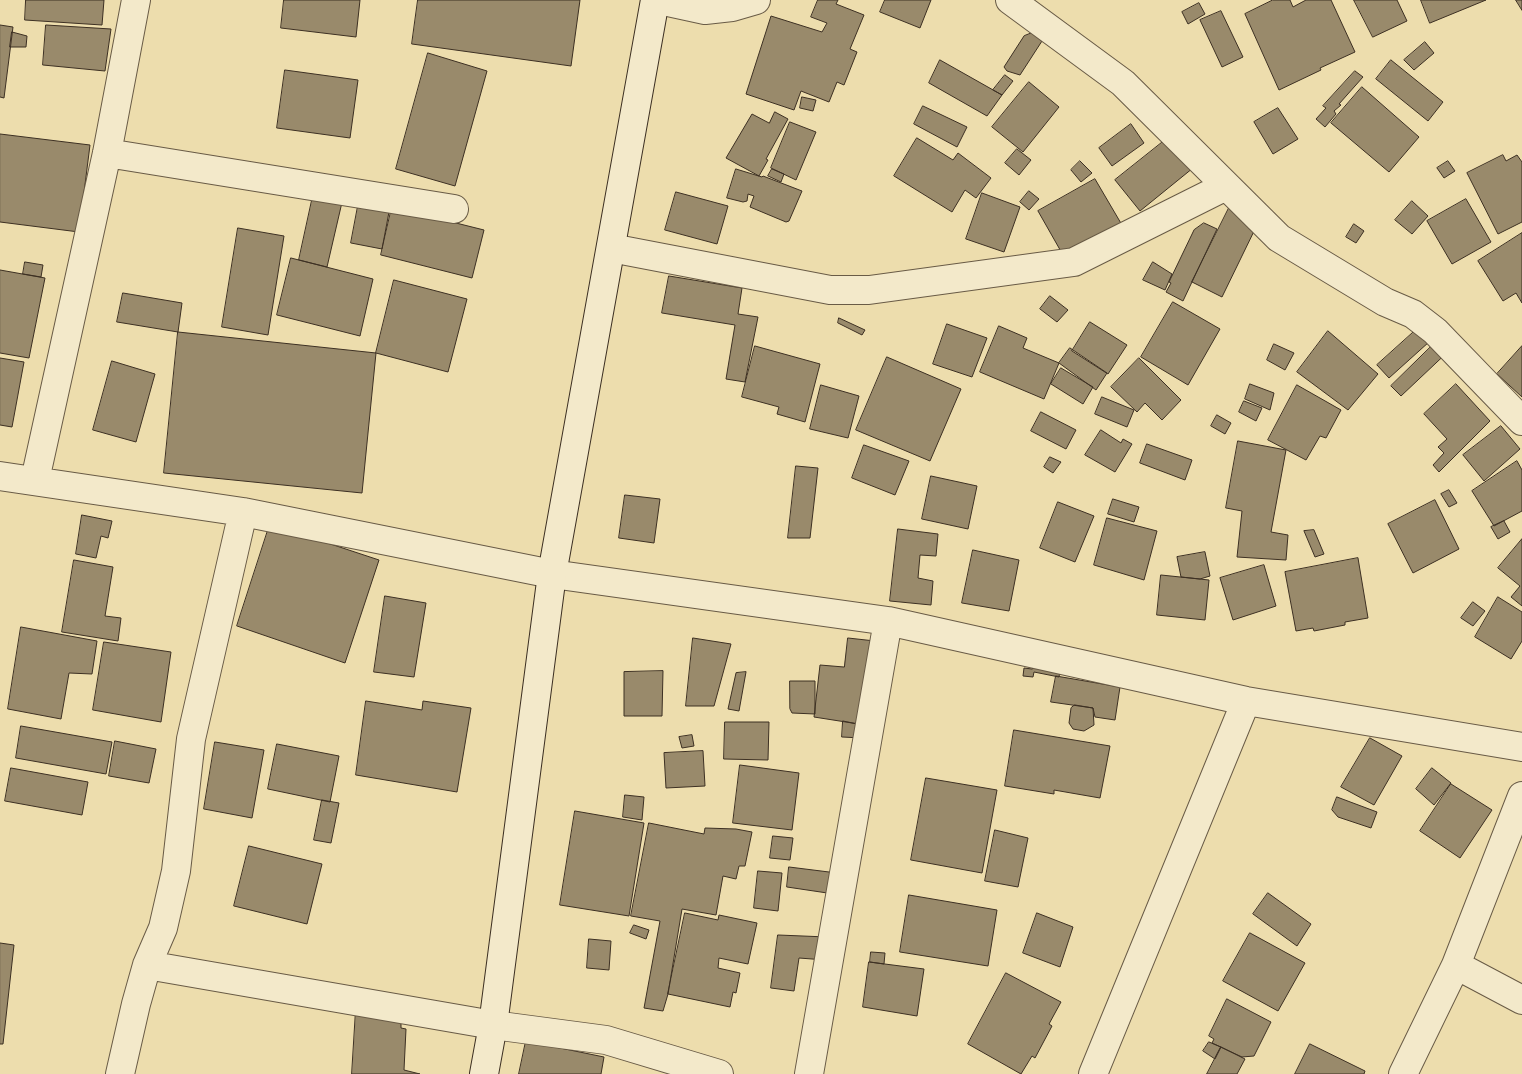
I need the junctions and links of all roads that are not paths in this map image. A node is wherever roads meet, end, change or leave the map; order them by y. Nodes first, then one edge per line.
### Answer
1 (136, 0) edge
2 (655, 0) edge
3 (659, 0) edge
4 (756, 0) edge
5 (1010, 0) edge
6 (107, 153) junction
7 (1226, 186) junction
8 (454, 209) dead end
9 (610, 248) junction
10 (1522, 421) edge
11 (0, 476) edge
12 (35, 480) junction
13 (242, 512) junction
14 (552, 574) junction
15 (888, 621) junction
16 (1246, 701) junction
17 (1522, 747) edge
18 (1522, 796) edge
19 (147, 965) junction
20 (1456, 965) junction
21 (1522, 1000) edge
22 (493, 1025) junction
23 (120, 1074) edge
24 (484, 1074) edge
25 (719, 1074) edge
26 (809, 1074) edge
27 (1093, 1074) edge
28 (1403, 1074) edge

1 - 6 street
2 - 9 street
3 - 4 street
5 - 7 street
6 - 8 street
6 - 12 street
7 - 9 street
7 - 10 street
9 - 14 street
11 - 12 street
12 - 13 street
13 - 14 street
13 - 19 street
14 - 15 street
14 - 22 street
15 - 16 street
15 - 26 street
16 - 17 street
16 - 27 street
18 - 20 street
19 - 22 street
19 - 23 street
20 - 21 street
20 - 28 street
22 - 24 street
22 - 25 street

